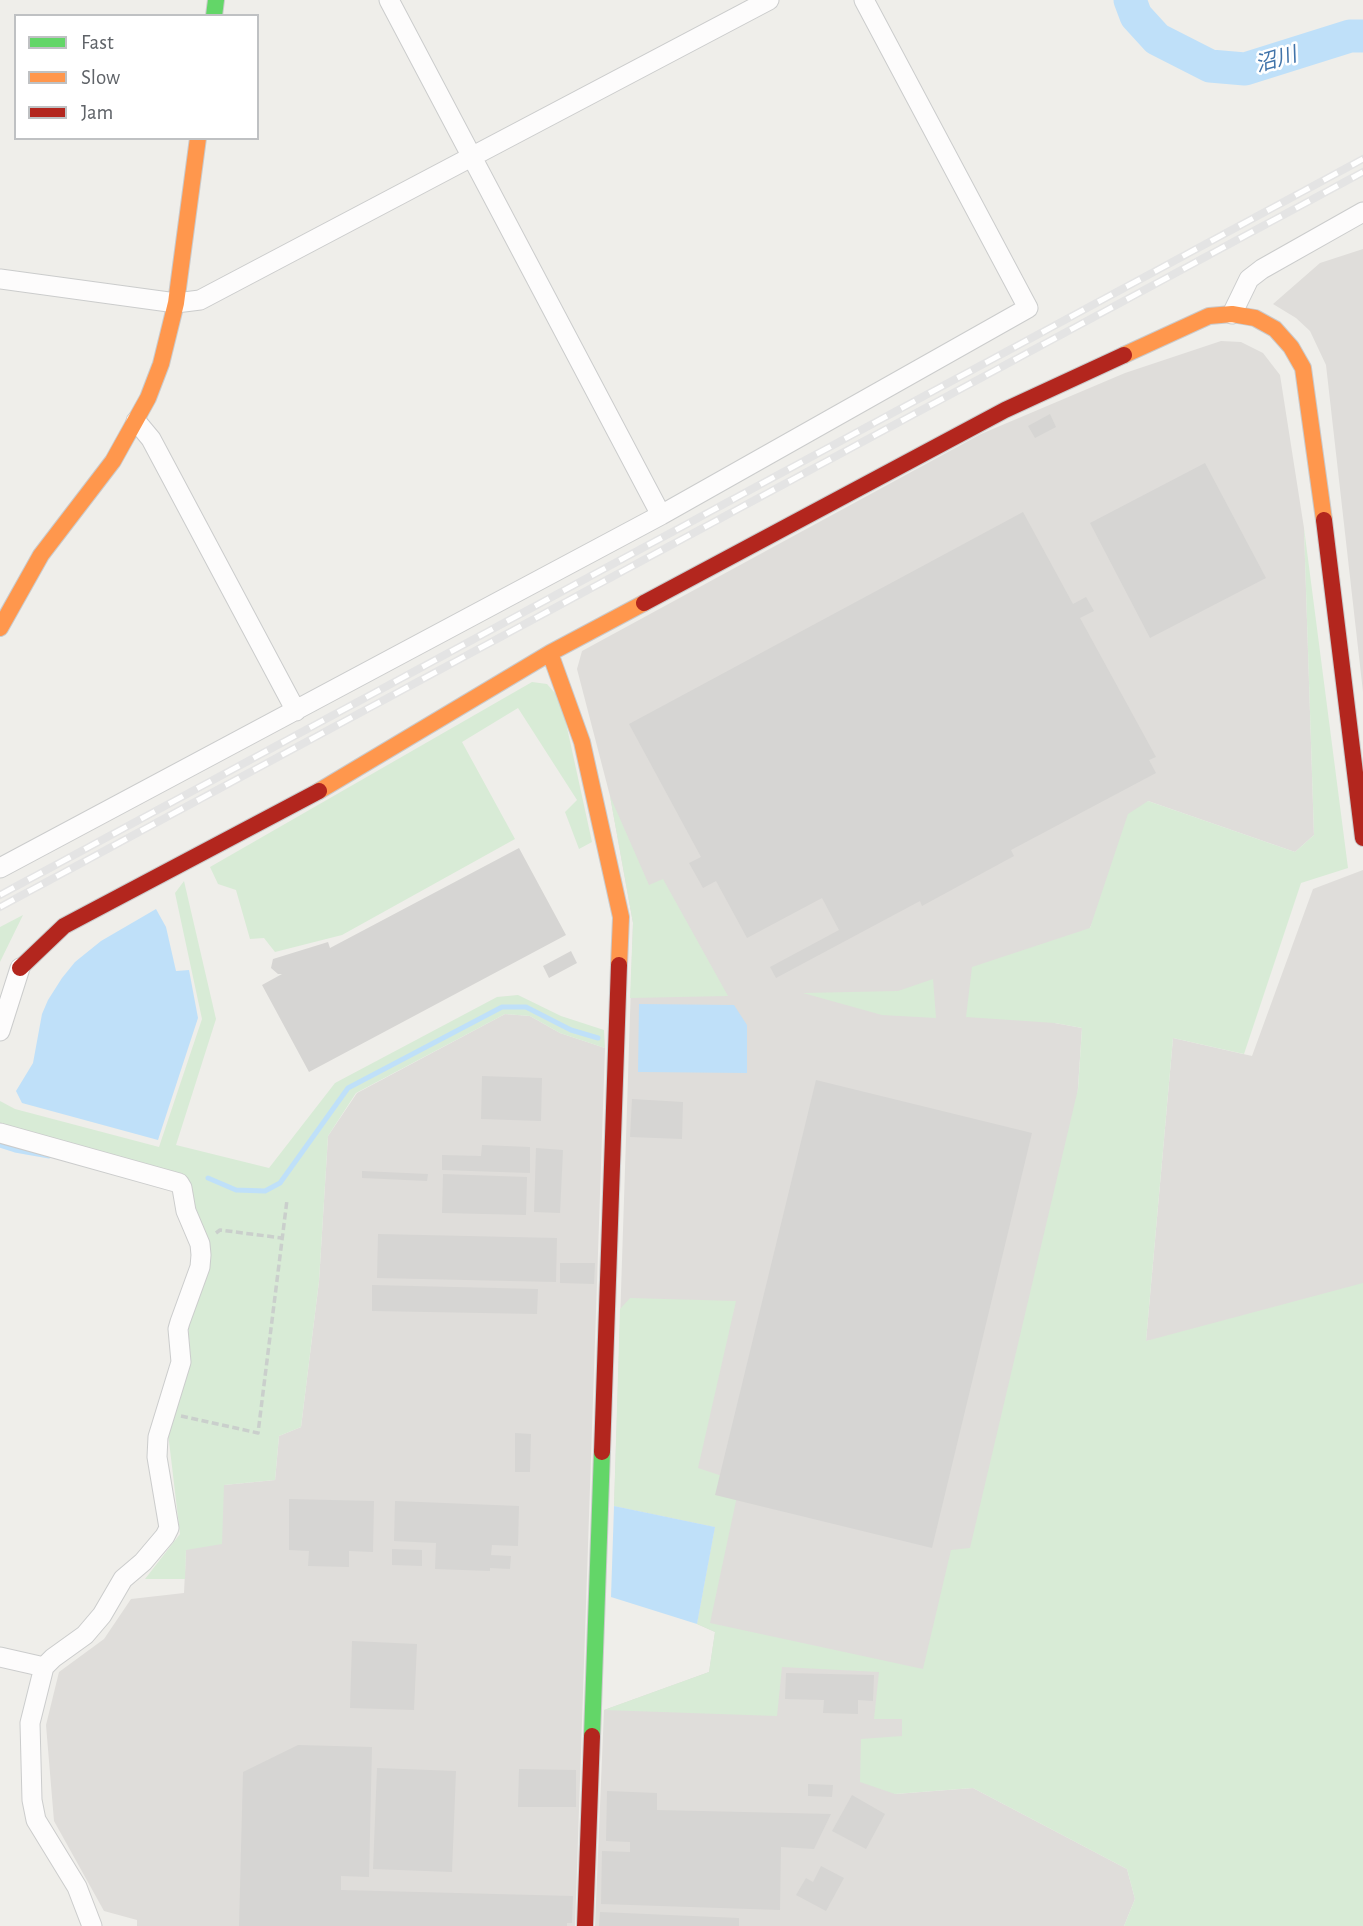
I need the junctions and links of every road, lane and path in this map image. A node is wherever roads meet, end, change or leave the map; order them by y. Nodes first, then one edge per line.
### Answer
1 (390, 0) edge
2 (769, 0) edge
3 (864, 0) edge
4 (198, 140) edge
5 (473, 157) junction
6 (1363, 212) edge
7 (0, 279) edge
8 (176, 303) junction
9 (1232, 314) junction
10 (136, 421) junction
11 (661, 515) junction
12 (0, 628) edge
13 (550, 653) junction
14 (296, 711) junction
15 (1363, 838) edge
16 (0, 868) edge
17 (20, 968) junction
18 (0, 995) edge
19 (0, 1031) edge
20 (0, 1133) edge
21 (287, 1200) dead end
22 (282, 1238) junction
23 (200, 1244) junction
24 (166, 1413) junction
25 (0, 1657) edge
26 (44, 1667) junction
27 (92, 1926) edge
28 (585, 1926) edge

1 - 5 street
2 - 5 street
3 - 11 street
4 - 8 street
5 - 8 street
5 - 11 street
6 - 9 street
7 - 8 street
8 - 10 street
9 - 13 street
9 - 15 street
10 - 12 street
10 - 14 street
11 - 14 street
13 - 17 street
13 - 28 street
14 - 16 street
17 - 18 street
17 - 19 street
20 - 23 street
21 - 22 path
22 - 23 path
22 - 24 path
23 - 24 street
24 - 26 street
25 - 26 street
26 - 27 street

